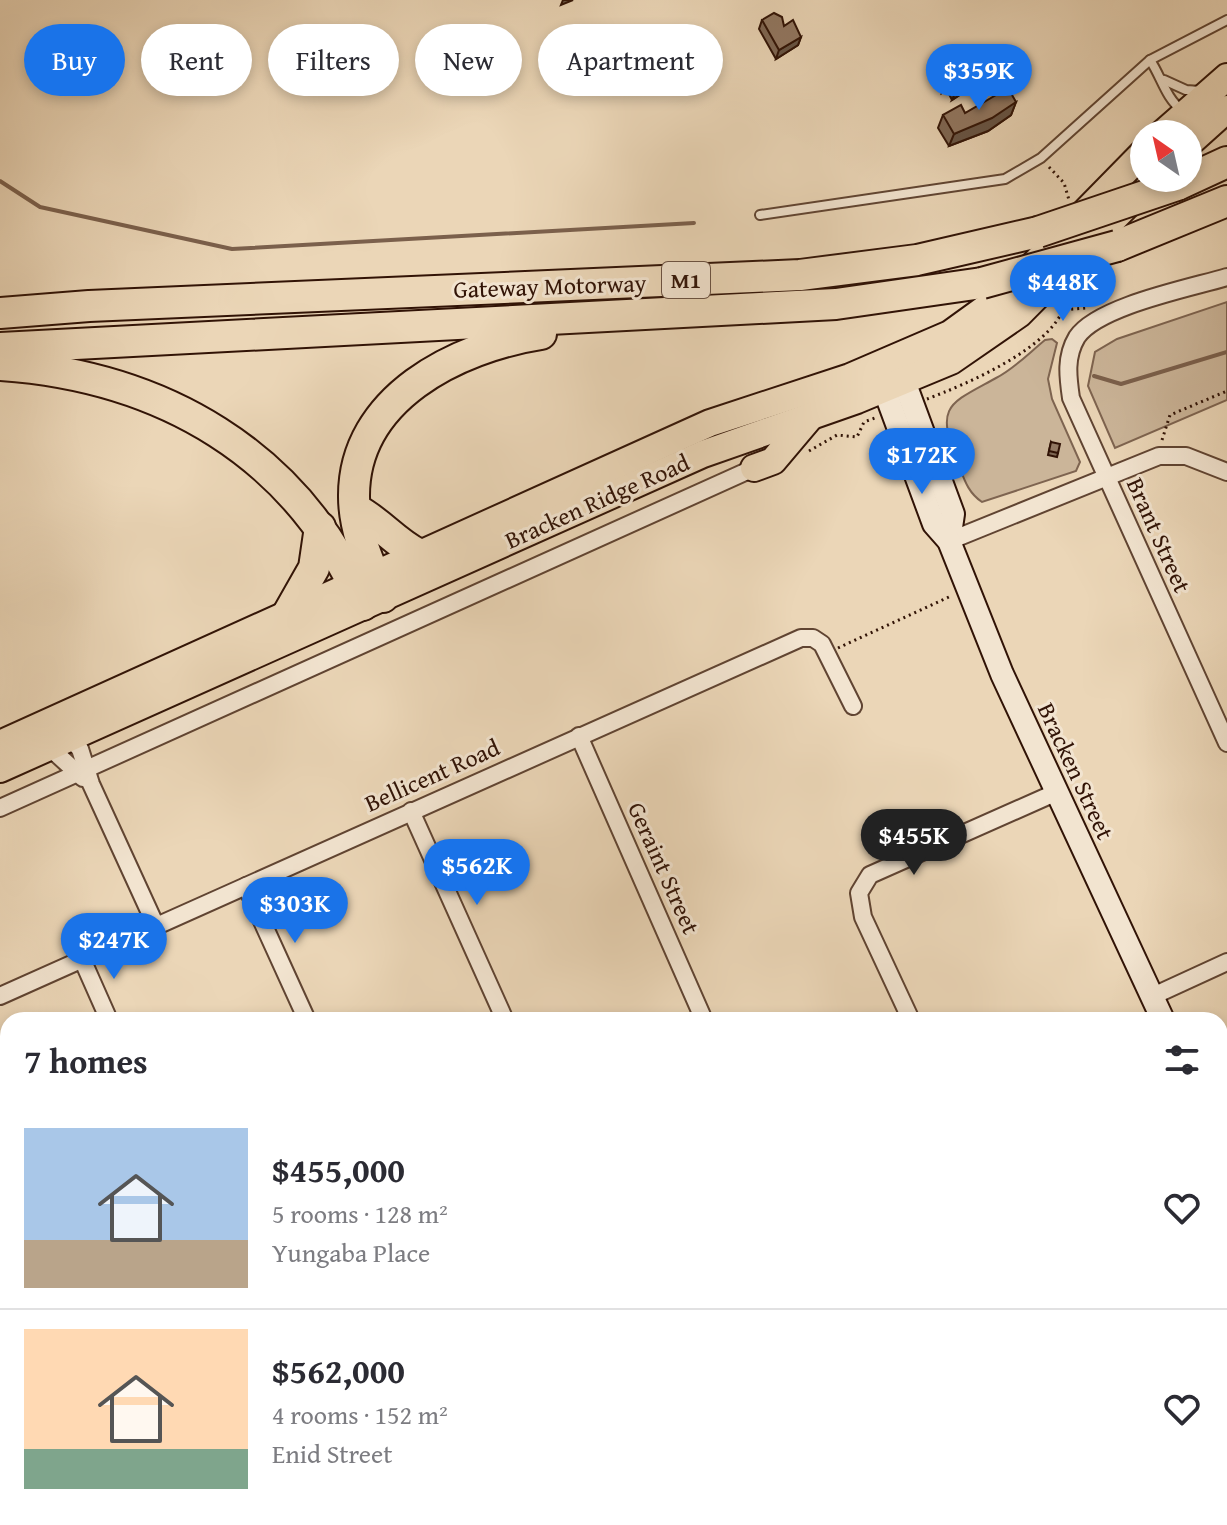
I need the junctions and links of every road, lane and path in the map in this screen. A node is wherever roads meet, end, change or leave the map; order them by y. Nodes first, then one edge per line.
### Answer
1 (1227, 20) edge
2 (1150, 60) junction
3 (1164, 80) junction
4 (1211, 105) edge
5 (1186, 120) edge
6 (1227, 162) edge
7 (1130, 166) edge
8 (1202, 170) edge
9 (1138, 192) edge
10 (1153, 192) edge
11 (1227, 201) edge
12 (760, 215) dead end
13 (1227, 277) edge
14 (0, 313) edge
15 (578, 317) junction
16 (1050, 331) dead end
17 (1054, 335) dead end
18 (0, 348) edge
19 (0, 365) edge
20 (888, 382) junction
21 (1227, 391) edge
22 (811, 416) junction
23 (1162, 440) dead end
24 (801, 457) dead end
25 (754, 468) joint
26 (1227, 472) edge
27 (1106, 478) junction
28 (355, 509) junction
29 (320, 527) junction
30 (949, 541) junction
31 (418, 554) junction
32 (368, 590) junction
33 (951, 596) dead end
34 (289, 612) junction
35 (835, 650) dead end
36 (853, 706) dead end
37 (54, 736) junction
38 (579, 736) junction
39 (1227, 743) edge
40 (0, 744) edge
41 (0, 769) edge
42 (86, 775) junction
43 (1057, 792) junction
44 (0, 808) edge
45 (411, 811) junction
46 (246, 886) junction
47 (156, 926) junction
48 (82, 959) junction
49 (1227, 962) edge
50 (0, 996) edge
51 (1153, 996) junction
52 (105, 1012) edge
53 (303, 1012) edge
54 (501, 1012) edge
55 (700, 1012) edge
56 (907, 1012) edge
57 (1160, 1012) edge

1 - 2 lane
2 - 3 lane
2 - 12 lane
3 - 4 lane
3 - 4 lane
4 - 5 main road
6 - 8 highway, Gateway Motorway / M1
7 - 20 main road, Bracken Ridge Road
9 - 14 highway, Gateway Motorway / M1, bridge
10 - 20 main road, Bracken Ridge Road
11 - 15 highway, Gateway Motorway / M1, bridge
13 - 27 street, Brant Street
15 - 18 highway, Gateway Motorway / M1
15 - 28 highway
16 - 17 path
19 - 29 highway
20 - 22 main road, Bracken Ridge Road
20 - 24 path
20 - 30 street, Bracken Street
20 - 31 main road, Bracken Ridge Road
21 - 23 path
22 - 25 main road
22 - 32 main road, Bracken Ridge Road
25 - 42 street, Bracken Ridge Road
26 - 27 street
27 - 30 street
27 - 39 street, Brant Street
28 - 31 highway
28 - 32 highway
29 - 32 highway
29 - 34 highway
30 - 43 street, Bracken Street
31 - 32 main road, Bracken Ridge Road
32 - 34 main road, Bracken Ridge Road
32 - 37 main road, Bracken Ridge Road
33 - 35 path
34 - 37 main road, Bracken Ridge Road
36 - 38 street, Bellicent Road
37 - 40 main road, Bracken Ridge Road
37 - 41 main road, Bracken Ridge Road
37 - 42 street
37 - 42 street
38 - 45 street, Bellicent Road
38 - 55 street, Geraint Street
42 - 44 street, Bracken Ridge Road
42 - 47 street
43 - 51 street, Bracken Street
43 - 56 street
45 - 46 street, Bellicent Road
45 - 54 street
46 - 47 street, Bellicent Road
46 - 53 street
47 - 48 street, Bellicent Road
48 - 50 street, Bellicent Road
48 - 52 street
49 - 51 street
51 - 57 street, Bracken Street

